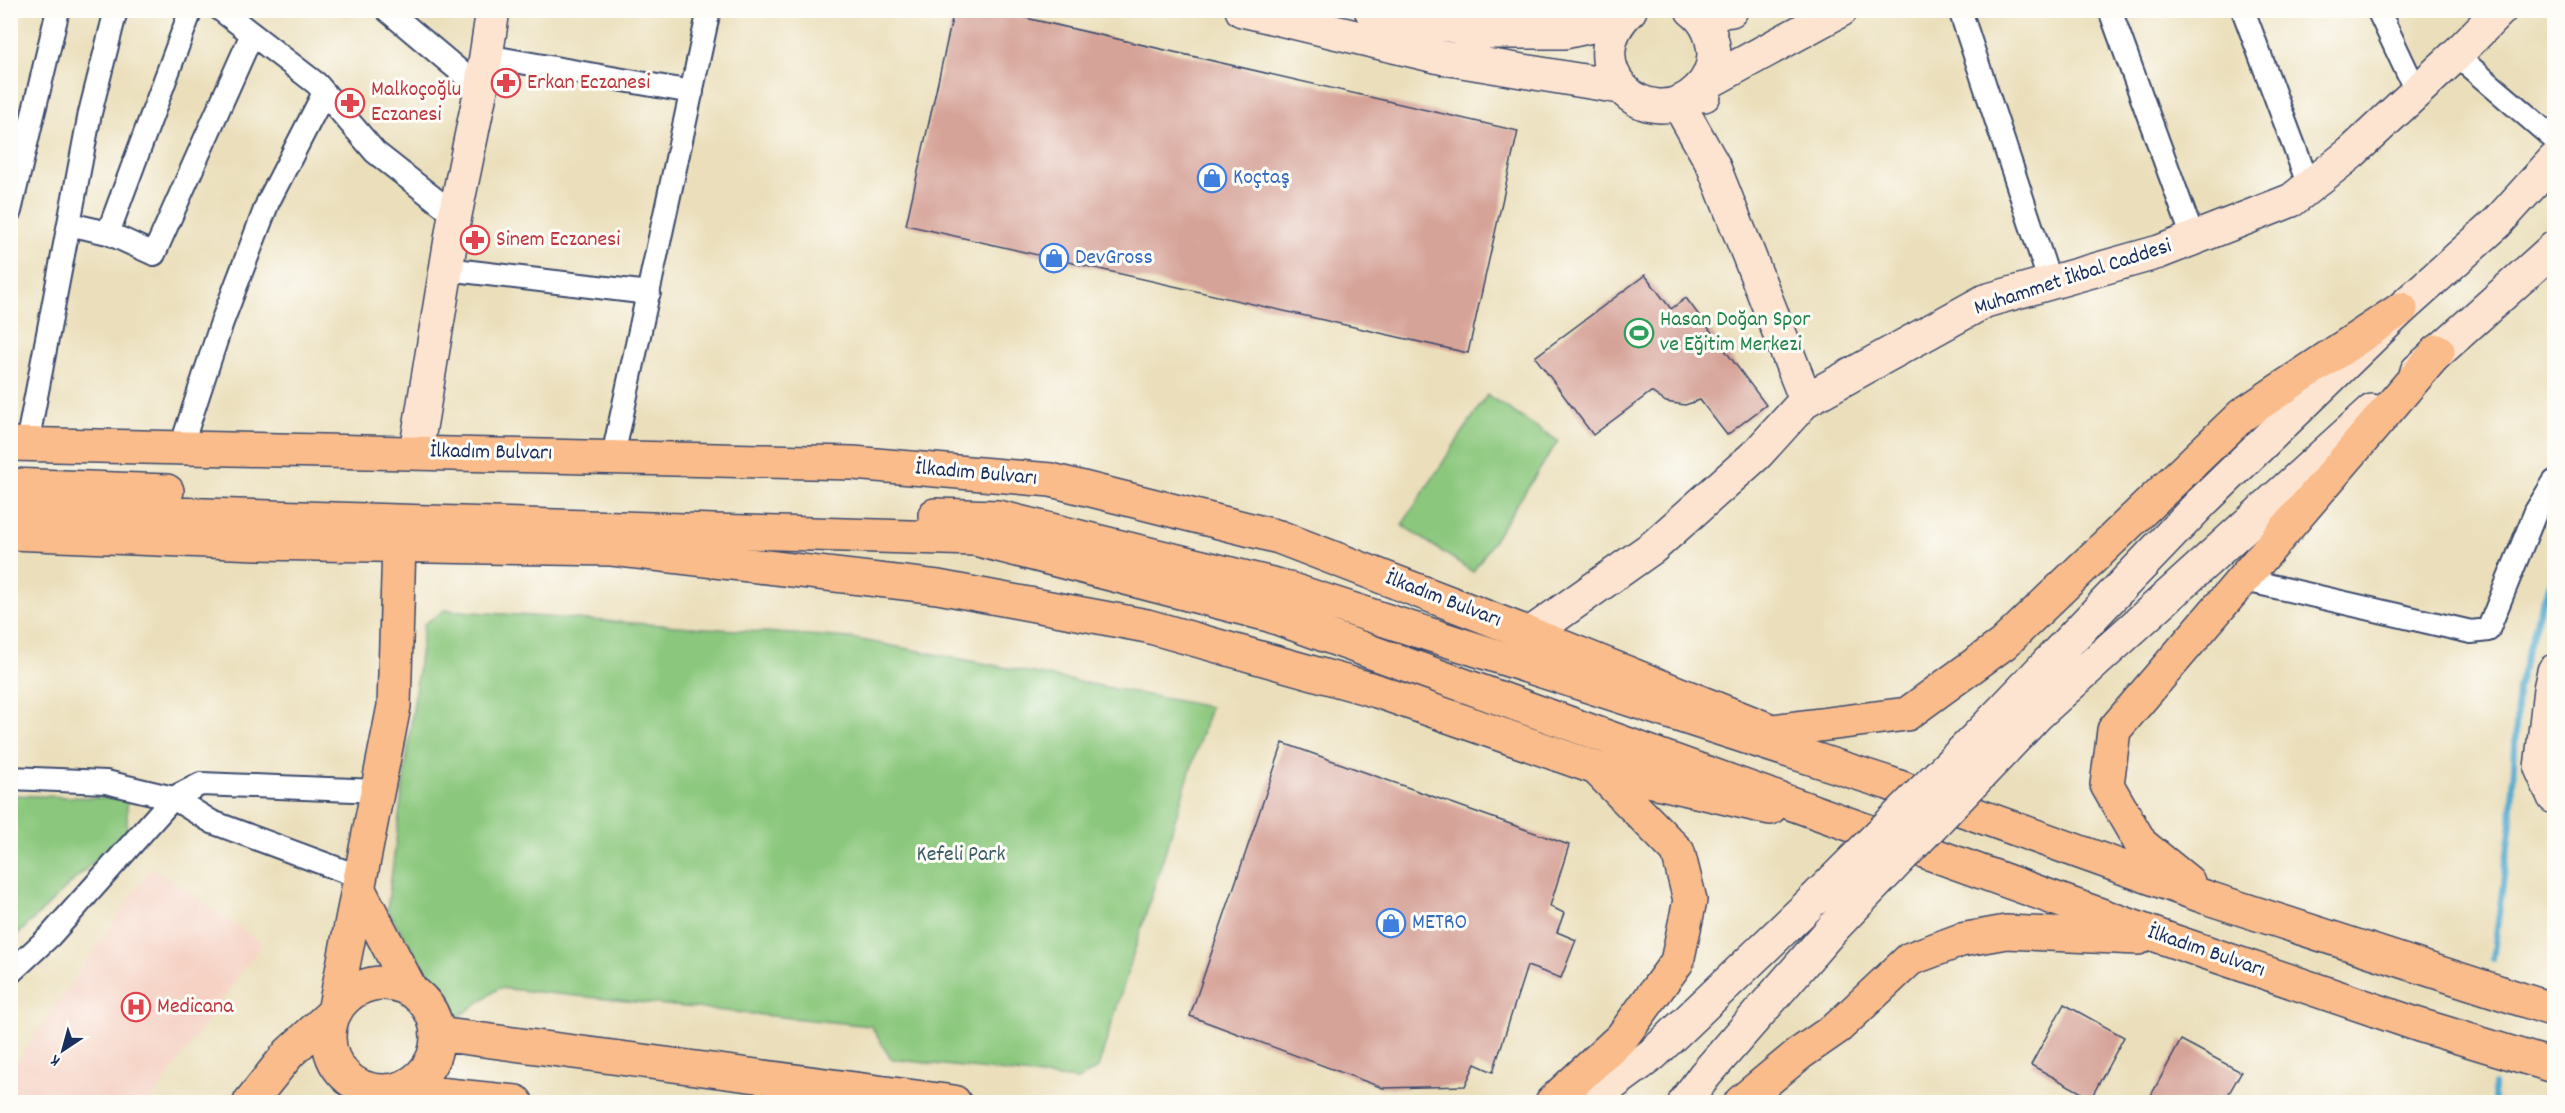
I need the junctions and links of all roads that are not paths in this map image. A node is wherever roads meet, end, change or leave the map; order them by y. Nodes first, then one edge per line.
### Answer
1 (58, 10) edge
2 (116, 10) edge
3 (191, 10) edge
4 (221, 10) edge
5 (387, 10) edge
6 (493, 10) edge
7 (709, 10) edge
8 (1242, 10) edge
9 (1371, 10) edge
10 (1731, 10) edge
11 (1841, 10) edge
12 (1960, 10) edge
13 (2110, 10) edge
14 (2243, 10) edge
15 (2378, 10) edge
16 (2500, 10) edge
17 (1694, 12) edge
18 (1625, 14) edge
19 (252, 34) junction
20 (2456, 55) junction
21 (486, 56) junction
22 (1620, 87) junction
23 (481, 89) junction
24 (692, 92) junction
25 (324, 93) junction
26 (2417, 93) junction
27 (1691, 94) junction
28 (2554, 139) edge
29 (2554, 160) edge
30 (2309, 186) junction
31 (10, 211) edge
32 (455, 215) junction
33 (69, 224) junction
34 (108, 233) junction
35 (2193, 238) junction
36 (2554, 248) edge
37 (446, 269) junction
38 (2050, 283) junction
39 (649, 293) junction
40 (2401, 309) junction
41 (2438, 351) junction
42 (1806, 400) junction
43 (19, 444) edge
44 (181, 447) junction
45 (416, 452) junction
46 (614, 456) junction
47 (2554, 482) edge
48 (10, 485) edge
49 (10, 509) edge
50 (10, 533) edge
51 (399, 545) junction
52 (2241, 579) junction
53 (1274, 600) junction
54 (1530, 634) junction
55 (2554, 670) edge
56 (1772, 731) junction
57 (1990, 744) junction
58 (1596, 768) junction
59 (10, 778) edge
60 (1888, 783) junction
61 (378, 791) junction
62 (2554, 797) edge
63 (173, 798) junction
64 (1860, 828) junction
65 (359, 882) junction
66 (2205, 897) junction
67 (2170, 940) junction
68 (10, 973) edge
69 (411, 990) junction
70 (2554, 1010) edge
71 (334, 1012) junction
72 (438, 1034) junction
73 (2554, 1066) edge
74 (375, 1095) edge
75 (250, 1102) edge
76 (516, 1102) edge
77 (954, 1102) edge
78 (1552, 1102) edge
79 (1588, 1102) edge
80 (1685, 1102) edge
81 (1741, 1102) edge

1 - 31 street
2 - 33 street
3 - 34 street
4 - 19 street
5 - 23 street
6 - 21 main road
7 - 24 street
8 - 22 main road
9 - 18 main road
10 - 17 main road
11 - 27 main road
12 - 38 street
13 - 35 street
14 - 30 street
15 - 26 street
16 - 20 main road, Muhammet İkbal Caddesi
17 - 27 main road
18 - 22 main road
19 - 25 street
19 - 34 street
20 - 26 main road, Muhammet İkbal Caddesi
20 - 28 street
21 - 23 main road
21 - 24 street
22 - 27 main road
23 - 32 main road
24 - 39 street
25 - 32 street
25 - 44 street
26 - 30 main road, Muhammet İkbal Caddesi
27 - 42 main road
29 - 40 main road
30 - 35 main road, Muhammet İkbal Caddesi
32 - 37 main road
33 - 34 street
33 - 43 street
35 - 38 main road, Muhammet İkbal Caddesi
36 - 41 main road
37 - 39 street
37 - 45 main road
38 - 42 main road, Muhammet İkbal Caddesi
39 - 46 street
40 - 56 main road
40 - 57 main road
41 - 52 main road
41 - 57 main road
42 - 54 main road, Muhammet İkbal Caddesi
43 - 44 main road, İlkadım Bulvarı
44 - 45 main road, İlkadım Bulvarı
45 - 46 main road, İlkadım Bulvarı
46 - 54 main road, İlkadım Bulvarı
47 - 52 street
48 - 53 main road, İlkadım Bulvarı
49 - 53 main road, İlkadım Bulvarı
50 - 51 main road, İlkadım Bulvarı
51 - 58 main road, İlkadım Bulvarı
51 - 61 main road
52 - 66 main road
53 - 60 main road, İlkadım Bulvarı
53 - 64 main road, İlkadım Bulvarı
54 - 56 main road, İlkadım Bulvarı
55 - 62 main road
56 - 60 main road, İlkadım Bulvarı
57 - 79 main road, bridge
57 - 80 main road, bridge
58 - 64 main road, İlkadım Bulvarı
58 - 78 main road
59 - 63 street
60 - 66 main road, İlkadım Bulvarı
61 - 63 street
61 - 65 main road
63 - 65 street
63 - 68 street
64 - 67 main road, İlkadım Bulvarı
65 - 69 main road
65 - 71 main road
66 - 70 main road, İlkadım Bulvarı
67 - 73 main road, İlkadım Bulvarı
67 - 81 main road
69 - 71 main road
69 - 72 main road
71 - 74 main road
71 - 75 main road
72 - 74 main road
72 - 77 main road
74 - 76 main road

